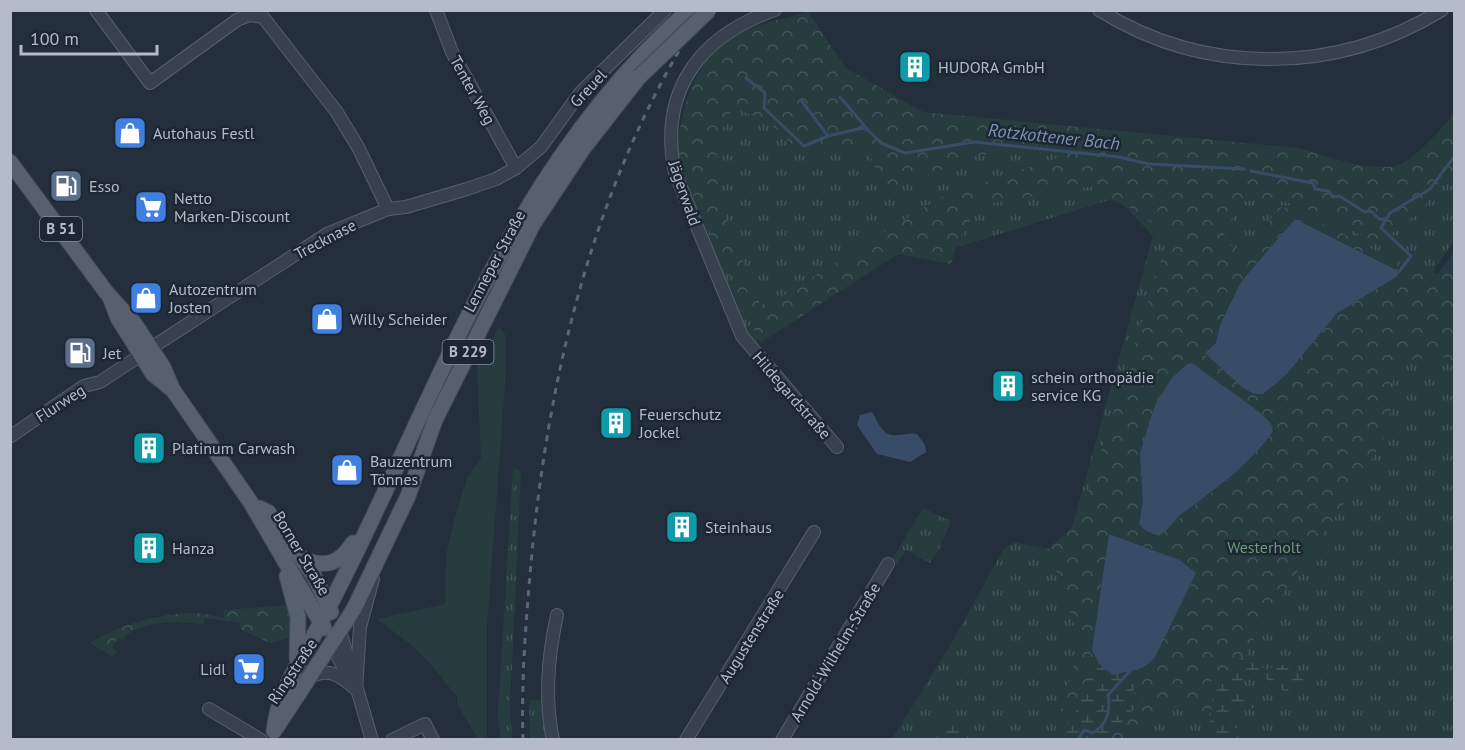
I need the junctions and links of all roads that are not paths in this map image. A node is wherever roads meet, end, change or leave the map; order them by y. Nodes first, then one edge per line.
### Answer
1 (96, 10) edge
2 (436, 10) edge
3 (689, 10) edge
4 (709, 10) edge
5 (775, 10) edge
6 (1099, 10) edge
7 (1442, 10) edge
8 (665, 11) edge
9 (634, 73) junction
10 (10, 162) edge
11 (516, 168) junction
12 (388, 209) junction
13 (504, 261) junction
14 (747, 344) joint
15 (146, 352) junction
16 (11, 436) edge
17 (837, 447) dead end
18 (250, 503) junction
19 (378, 507) junction
20 (814, 532) dead end
21 (280, 551) junction
22 (303, 559) junction
23 (378, 559) junction
24 (888, 564) dead end
25 (329, 607) junction
26 (557, 615) dead end
27 (321, 622) junction
28 (340, 631) junction
29 (332, 645) junction
30 (295, 668) junction
31 (307, 679) junction
32 (356, 689) junction
33 (209, 709) dead end
34 (268, 736) edge
35 (372, 740) edge
36 (392, 740) edge
37 (433, 740) edge
38 (553, 740) edge
39 (686, 740) edge
40 (782, 740) edge

1 - 12 street
2 - 11 street, Tenter Weg
3 - 9 main road, Lenneper Straße / B 229
4 - 9 main road, Lenneper Straße / B 229, bridge
5 - 14 street, Jägerwald
6 - 7 street
8 - 11 street, Greuel
9 - 13 main road, Lenneper Straße / B 229
9 - 13 main road, Lenneper Straße / B 229
10 - 15 main road, Borner Straße / B 51
11 - 12 street, Trecknase
12 - 15 street, Trecknase
13 - 19 main road, Lenneper Straße
13 - 23 main road, Lenneper Straße / B 229
14 - 17 street, Hildegardstraße
15 - 16 street, Flurweg
15 - 18 main road, Borner Straße / B 51
18 - 21 main road, Borner Straße / B 51
18 - 22 main road, Borner Straße / B 51
19 - 22 main road
19 - 25 main road, Lenneper Straße
20 - 39 street, Augustenstraße
21 - 27 main road, Borner Straße / B 51
21 - 30 main road
22 - 25 main road, Borner Straße / B 51
23 - 28 main road, Lenneper Straße / B 229
23 - 32 street
24 - 40 street, Arnold-Wilhelm-Straße
25 - 27 main road, Lenneper Straße
25 - 28 main road, Borner Straße / B 51
26 - 38 street
27 - 29 main road, B 51
27 - 30 main road, Ringstraße
28 - 29 main road, Ringstraße / B 229
28 - 32 street
29 - 31 main road, Ringstraße / B 229
29 - 32 street
30 - 34 main road, Ringstraße
31 - 32 street
31 - 34 main road, Ringstraße / B 229
32 - 35 street
33 - 34 street
36 - 37 street

